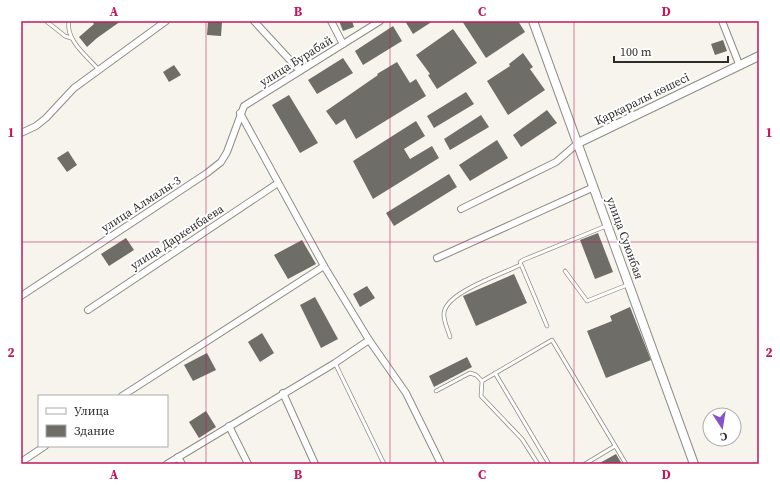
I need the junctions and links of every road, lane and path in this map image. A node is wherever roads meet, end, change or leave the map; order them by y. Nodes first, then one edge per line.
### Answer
1 (46, 21) edge
2 (68, 21) edge
3 (166, 21) edge
4 (254, 21) edge
5 (331, 21) edge
6 (380, 21) edge
7 (533, 21) edge
8 (722, 21) edge
9 (71, 38) junction
10 (343, 44) junction
11 (759, 56) edge
12 (739, 64) junction
13 (99, 70) junction
14 (300, 71) junction
15 (244, 106) joint
16 (240, 113) junction
17 (21, 133) edge
18 (578, 143) junction
19 (278, 183) junction
20 (594, 187) junction
21 (461, 209) dead end
22 (608, 226) junction
23 (437, 258) dead end
24 (520, 265) junction
25 (324, 266) junction
26 (566, 271) dead end
27 (629, 284) junction
28 (21, 296) edge
29 (88, 310) dead end
30 (547, 326) dead end
31 (450, 336) dead end
32 (369, 340) junction
33 (335, 363) junction
34 (495, 373) junction
35 (482, 381) junction
36 (436, 391) dead end
37 (283, 393) junction
38 (124, 395) edge
39 (229, 426) junction
40 (615, 446) junction
41 (44, 447) edge
42 (178, 457) junction
43 (21, 462) edge
44 (168, 464) edge
45 (182, 464) edge
46 (248, 464) edge
47 (315, 464) edge
48 (384, 464) edge
49 (441, 464) edge
50 (538, 464) edge
51 (549, 464) edge
52 (585, 464) edge
53 (626, 464) edge
54 (693, 464) edge

1 - 9 lane
2 - 9 lane
3 - 13 street
4 - 14 street
5 - 10 street
6 - 10 street, улица Бурабай
7 - 18 street, улица Суюнбая
8 - 12 street
9 - 13 lane
10 - 14 street, улица Бурабай
11 - 12 street, Қарқаралы көшесі
12 - 18 street, Қарқаралы көшесі
13 - 17 street
14 - 15 street, улица Бурабай
15 - 16 street, улица Алмалы-3
16 - 19 street
16 - 28 street, улица Алмалы-3
18 - 20 street, улица Суюнбая
18 - 21 street
19 - 25 street
19 - 29 street, улица Даркенбаева
20 - 22 street, улица Суюнбая
20 - 23 street
22 - 24 lane
22 - 27 street, улица Суюнбая
24 - 30 lane
24 - 31 lane
25 - 32 street
25 - 38 street
26 - 27 lane
27 - 54 street, улица Суюнбая
32 - 33 street
32 - 49 street
33 - 37 street
33 - 48 lane
34 - 35 lane
34 - 40 lane
34 - 51 lane
35 - 36 lane
35 - 50 lane
37 - 39 street
37 - 47 street
39 - 42 street
39 - 46 street
40 - 52 lane
40 - 53 lane
41 - 43 street
42 - 44 street
42 - 45 street

